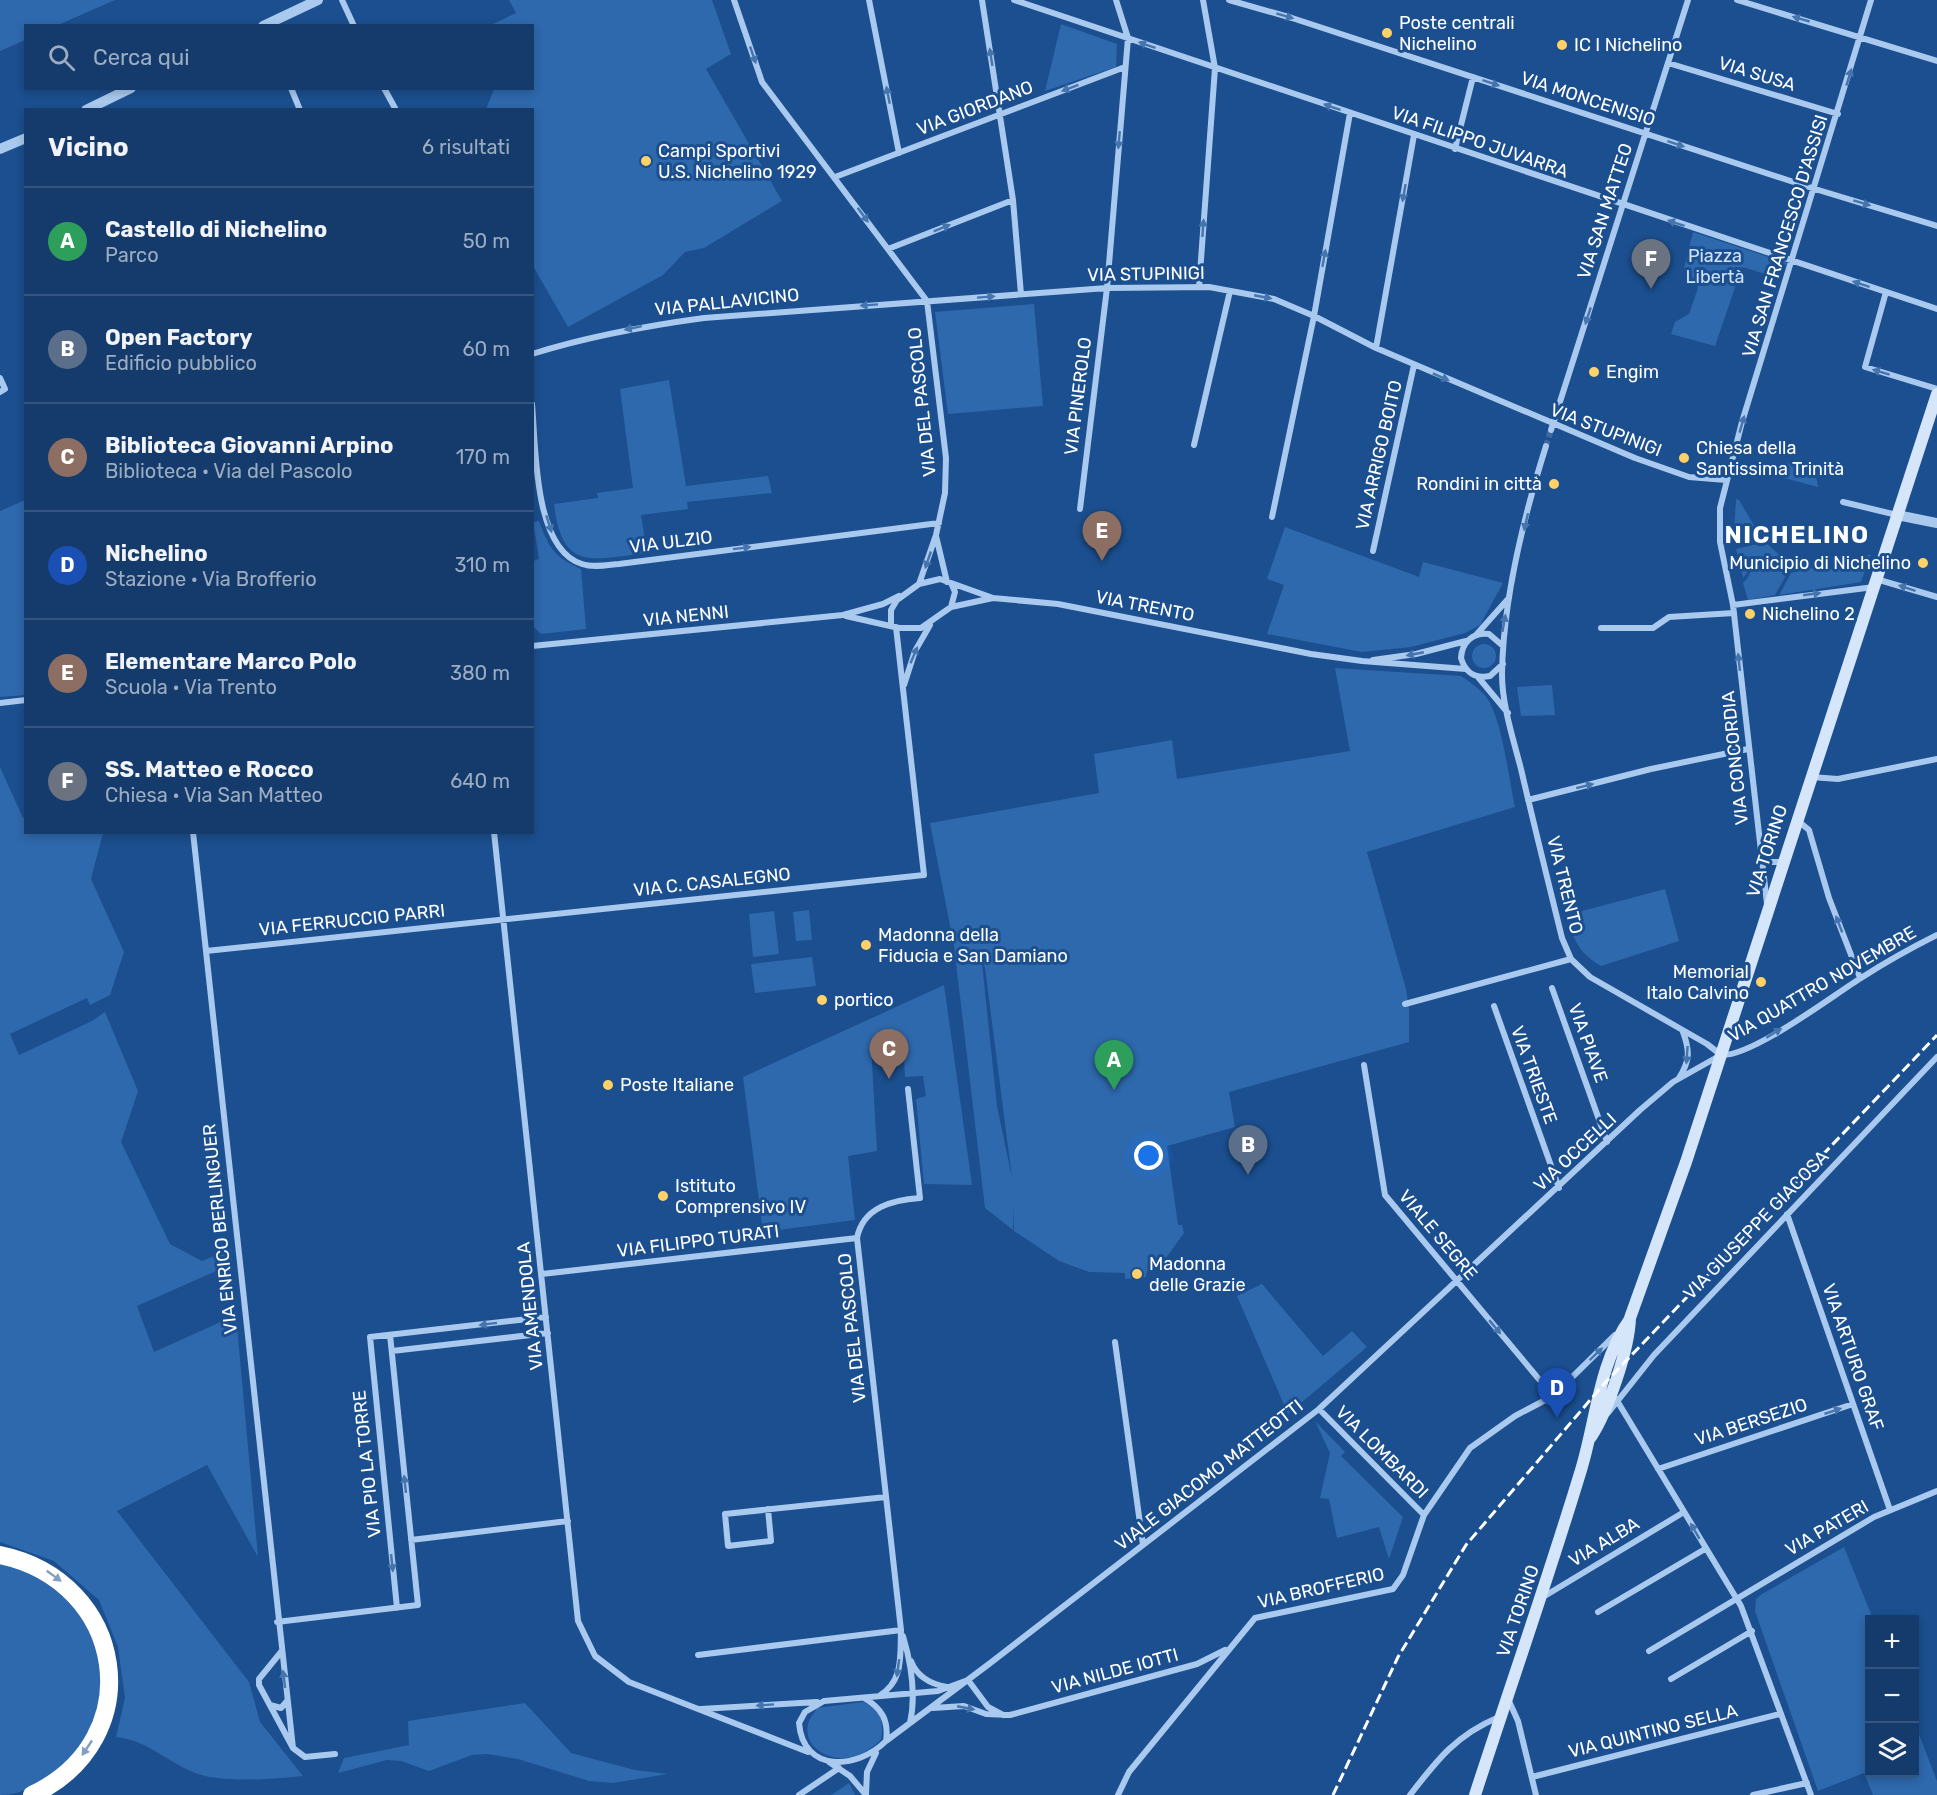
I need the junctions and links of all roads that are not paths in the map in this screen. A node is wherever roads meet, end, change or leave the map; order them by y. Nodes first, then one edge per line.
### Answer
1 (318, 0) edge
2 (342, 0) edge
3 (734, 0) edge
4 (869, 0) edge
5 (982, 0) edge
6 (1014, 0) edge
7 (1116, 0) edge
8 (1203, 0) edge
9 (1229, 0) edge
10 (1689, 0) edge
11 (1737, 0) edge
12 (1871, 0) edge
13 (302, 3) edge
14 (266, 24) edge
15 (353, 24) edge
16 (1861, 37) junction
17 (1128, 38) junction
18 (1937, 61) edge
19 (1668, 63) junction
20 (1125, 67) junction
21 (1215, 68) junction
22 (1473, 77) junction
23 (127, 90) edge
24 (292, 90) edge
25 (385, 90) edge
26 (90, 108) edge
27 (299, 108) edge
28 (395, 108) edge
29 (1350, 113) junction
30 (1000, 114) junction
31 (1838, 114) junction
32 (1646, 134) junction
33 (1414, 135) junction
34 (24, 139) edge
35 (0, 149) edge
36 (1455, 149) junction
37 (899, 153) junction
38 (835, 177) junction
39 (1815, 189) junction
40 (1012, 200) junction
41 (1623, 206) junction
42 (1937, 225) edge
43 (888, 249) junction
44 (1793, 261) junction
45 (1199, 287) junction
46 (1107, 288) junction
47 (1230, 291) junction
48 (1886, 292) junction
49 (1021, 294) junction
50 (927, 301) junction
51 (1937, 309) edge
52 (1314, 316) junction
53 (1376, 348) junction
54 (534, 353) edge
55 (1414, 365) junction
56 (0, 378) edge
57 (1937, 389) edge
58 (3, 391) edge
59 (1937, 394) edge
60 (534, 428) edge
61 (1551, 428) junction
62 (1194, 445) dead end
63 (1546, 446) tunnel mouth
64 (1726, 480) junction
65 (1843, 502) dead end
66 (1080, 508) dead end
67 (1897, 515) junction
68 (1272, 517) dead end
69 (1937, 523) edge
70 (939, 524) junction
71 (936, 536) junction
72 (1373, 551) dead end
73 (949, 583) junction
74 (1875, 583) junction
75 (919, 584) junction
76 (905, 593) junction
77 (1937, 597) edge
78 (993, 598) junction
79 (1509, 598) junction
80 (1733, 605) junction
81 (951, 607) junction
82 (1734, 613) junction
83 (843, 615) junction
84 (931, 624) junction
85 (894, 626) junction
86 (1601, 628) dead end
87 (1476, 635) junction
88 (1467, 641) junction
89 (534, 646) edge
90 (1503, 647) junction
91 (1362, 661) junction
92 (1503, 663) junction
93 (1466, 669) junction
94 (1478, 677) junction
95 (903, 688) junction
96 (24, 700) edge
97 (0, 703) edge
98 (1508, 713) junction
99 (1748, 749) junction
100 (1937, 759) edge
101 (1810, 777) junction
102 (1528, 800) junction
103 (1797, 820) junction
104 (193, 834) edge
105 (494, 834) edge
106 (1762, 862) junction
107 (1782, 862) junction
108 (1767, 908) junction
109 (502, 918) junction
110 (1937, 935) edge
111 (206, 951) junction
112 (1571, 959) junction
113 (1860, 978) junction
114 (1552, 988) dead end
115 (1406, 1004) dead end
116 (1494, 1006) dead end
117 (1683, 1031) junction
118 (1721, 1055) junction
119 (1937, 1057) edge
120 (1364, 1065) dead end
121 (1679, 1078) junction
122 (908, 1089) dead end
123 (1607, 1142) junction
124 (1559, 1188) junction
125 (1787, 1214) junction
126 (857, 1238) junction
127 (542, 1274) junction
128 (1458, 1282) junction
129 (546, 1317) junction
130 (1630, 1318) junction
131 (548, 1333) junction
132 (390, 1335) junction
133 (1115, 1342) dead end
134 (392, 1351) junction
135 (1552, 1396) junction
136 (1615, 1397) junction
137 (1853, 1404) junction
138 (1319, 1409) junction
139 (1592, 1437) junction
140 (1658, 1469) junction
141 (1937, 1491) edge
142 (886, 1497) junction
143 (768, 1509) junction
144 (1890, 1510) junction
145 (1684, 1512) junction
146 (1424, 1515) junction
147 (568, 1521) junction
148 (411, 1540) junction
149 (1143, 1545) junction
150 (1705, 1549) junction
151 (0, 1555) edge
152 (1540, 1599) junction
153 (1737, 1599) junction
154 (397, 1608) junction
155 (1598, 1612) dead end
156 (277, 1622) junction
157 (901, 1630) junction
158 (1752, 1631) junction
159 (1230, 1645) junction
160 (1649, 1651) dead end
161 (281, 1652) junction
162 (908, 1654) junction
163 (698, 1655) dead end
164 (1671, 1679) dead end
165 (968, 1680) junction
166 (947, 1687) junction
167 (912, 1693) junction
168 (877, 1696) junction
169 (864, 1698) junction
170 (1508, 1698) junction
171 (287, 1701) junction
172 (824, 1701) junction
173 (270, 1705) junction
174 (698, 1710) junction
175 (928, 1710) junction
176 (1780, 1714) junction
177 (1004, 1715) junction
178 (1502, 1716) junction
179 (910, 1723) junction
180 (886, 1741) junction
181 (293, 1748) junction
182 (878, 1749) junction
183 (811, 1753) junction
184 (335, 1754) dead end
185 (824, 1760) junction
186 (839, 1768) junction
187 (1532, 1777) junction
188 (1807, 1783) junction
189 (32, 1795) edge
190 (799, 1795) edge
191 (1118, 1795) edge
192 (1410, 1795) edge
193 (1475, 1795) edge
194 (1536, 1795) edge
195 (1753, 1795) edge
196 (1811, 1795) edge

1 - 13 street
2 - 15 street
3 -> 38 street
37 -> 4 street
30 -> 5 street
6 - 17 street, VIA FILIPPO JUVARRA
7 - 17 street
8 - 21 street
9 -> 22 street, VIA MONCENISIO
10 - 19 street, VIA SAN MATTEO
16 -> 11 street
12 - 16 street, VIA SAN FRANCESCO D'ASSISI
13 - 14 street
16 - 18 street
31 -> 16 street, VIA SAN FRANCESCO D'ASSISI
17 - 20 street, VIA PINEROLO
21 -> 17 street, VIA FILIPPO JUVARRA
19 - 31 street, VIA SUSA
19 - 32 street, VIA SAN MATTEO
20 -> 30 street, VIA GIORDANO
20 -> 46 street, VIA PINEROLO
29 -> 21 street, VIA FILIPPO JUVARRA
45 -> 21 street
22 -> 32 street, VIA MONCENISIO
22 - 36 street
23 - 26 street
24 - 27 street
25 - 28 street
29 - 33 street, VIA FILIPPO JUVARRA
52 -> 29 street
30 - 37 street, VIA GIORDANO
30 - 40 street
31 - 39 street, VIA SAN FRANCESCO D'ASSISI
32 -> 39 street, VIA MONCENISIO
32 - 41 street, VIA SAN MATTEO
33 - 36 street, VIA FILIPPO JUVARRA
33 -> 53 street
34 - 35 street
36 - 41 street, VIA FILIPPO JUVARRA
37 - 38 street, VIA GIORDANO
38 -> 43 street
39 -> 42 street, VIA MONCENISIO
39 - 44 street, VIA SAN FRANCESCO D'ASSISI
43 -> 40 street
40 - 49 street
44 -> 41 street, VIA FILIPPO JUVARRA
41 -> 61 street, VIA SAN MATTEO
43 - 50 street
48 -> 44 street, VIA FILIPPO JUVARRA
64 -> 44 street, VIA SAN FRANCESCO D'ASSISI
45 - 46 street, VIA STUPINIGI
45 - 47 street, VIA STUPINIGI
46 - 49 street, VIA STUPINIGI
46 - 66 street, VIA PINEROLO
47 -> 52 street, VIA STUPINIGI
47 - 62 street
48 - 51 street, VIA FILIPPO JUVARRA
57 -> 48 street
50 -> 49 street, VIA STUPINIGI
50 -> 54 street, VIA PALLAVICINO
50 - 70 street, VIA DEL PASCOLO
52 - 53 street, VIA STUPINIGI
52 - 68 street
53 - 55 street, VIA STUPINIGI
55 -> 61 street, VIA STUPINIGI
55 - 72 street, VIA ARRIGO BOITO
56 - 58 street
59 - 67 main road, VIA TORINO
60 -> 70 street, VIA ULZIO
61 - 64 street, VIA STUPINIGI
63 -> 79 street
64 - 80 street, VIA SAN FRANCESCO D'ASSISI
65 - 67 street
67 - 69 street
67 - 74 main road, VIA TORINO
70 - 71 street, VIA DEL PASCOLO
71 - 73 street, VIA DEL PASCOLO
71 -> 75 street, VIA DEL PASCOLO
73 - 75 street
73 - 78 street, VIA TRENTO
73 - 81 street, VIA DEL PASCOLO
77 -> 74 street
80 -> 74 street
74 - 101 main road, VIA TORINO
75 - 76 street, VIA NENNI
76 - 83 street, VIA NENNI
76 - 85 street
78 - 81 street, VIA TRENTO
78 - 91 street, VIA TRENTO
79 - 87 street
90 -> 79 street
80 - 82 street, VIA CONCORDIA
81 - 84 street
82 - 86 street
99 -> 82 street, VIA CONCORDIA
83 - 85 street, VIA NENNI
83 - 89 street, VIA NENNI
84 - 85 street, VIA NENNI
95 -> 84 street
85 - 95 street
87 - 88 street
87 - 90 street
88 -> 91 street, VIA TRENTO
88 - 93 street
90 - 92 street
91 - 93 street, VIA TRENTO
92 - 94 street
92 - 98 street, VIA TRENTO
93 - 94 street
94 - 98 street, VIA TRENTO
95 - 109 street, VIA C. CASALEGNO
96 - 97 street
98 - 102 street, VIA TRENTO
102 -> 99 street
99 - 106 street, VIA CONCORDIA
100 - 101 street
101 - 103 main road, VIA TORINO
102 - 112 street, VIA TRENTO
103 - 107 main road, VIA TORINO
113 -> 103 street
104 - 111 street, VIA ENRICO BERLINGUER
105 - 109 street, VIA AMENDOLA
106 - 107 street
106 - 108 street, VIA CONCORDIA
107 - 108 main road, VIA TORINO
108 - 118 main road, VIA TORINO
109 - 111 street, VIA FERRUCCIO PARRI
109 - 127 street, VIA AMENDOLA
110 - 113 street, VIA QUATTRO NOVEMBRE
111 - 156 street, VIA ENRICO BERLINGUER
112 - 115 street
112 - 117 street, VIA TRENTO
118 -> 113 street, VIA QUATTRO NOVEMBRE
114 - 123 street, VIA PIAVE
116 - 124 street, VIA TRIESTE
117 - 118 street, VIA TRENTO
117 -> 121 street
118 - 121 street, VIA OCCELLI
118 - 130 main road, VIA TORINO
119 - 125 street, VIA GIUSEPPE GIACOSA
120 - 128 street, VIALE SEGRE
121 - 123 street, VIA OCCELLI
122 - 126 street, VIA DEL PASCOLO
123 - 124 street, VIA OCCELLI
124 - 128 street, VIA OCCELLI
125 - 136 street, VIA GIUSEPPE GIACOSA
125 - 137 street, VIA ARTURO GRAF
126 - 127 street, VIA FILIPPO TURATI
126 - 142 street, VIA DEL PASCOLO
127 - 129 street, VIA AMENDOLA
128 -> 135 street, VIALE SEGRE
128 - 138 street, VIALE GIACOMO MATTEOTTI
129 - 131 street, VIA AMENDOLA
129 -> 132 street, VIA PIO LA TORRE
135 -> 130 street, VIA BROFFERIO
130 - 136 main road, VIA TORINO
130 - 139 main road, VIA TORINO
131 - 134 street
131 - 147 street, VIA AMENDOLA
132 - 134 street, VIA PIO LA TORRE
132 -> 154 street, VIA PIO LA TORRE
133 - 149 street
148 -> 134 street, VIA PIO LA TORRE
135 - 146 street, VIA BROFFERIO
136 - 139 main road, VIA TORINO
136 - 140 street
140 -> 137 street, VIA BERSEZIO
137 - 144 street, VIA ARTURO GRAF
138 - 146 street, VIA LOMBARDI
138 - 149 street, VIALE GIACOMO MATTEOTTI
139 - 152 main road, VIA TORINO
140 - 145 street
141 - 144 street, VIA PATERI
142 - 143 street
142 - 157 street, VIA DEL PASCOLO
143 - 143 street
144 - 153 street, VIA PATERI
150 -> 145 street
145 - 152 street, VIA ALBA
146 - 159 street, VIA BROFFERIO
147 - 148 street, VIA PIO LA TORRE
147 - 174 street, VIA AMENDOLA
148 - 154 street, VIA PIO LA TORRE
149 - 165 street, VIALE GIACOMO MATTEOTTI
150 - 153 street
150 - 155 street
151 -> 189 highway
152 - 170 main road, VIA TORINO
153 - 158 street
153 - 160 street, VIA PATERI
154 - 156 street
156 - 161 street, VIA ENRICO BERLINGUER
157 - 162 street, VIA DEL PASCOLO
157 - 163 street
157 -> 168 street, VIA DEL PASCOLO
158 - 164 street
158 - 176 street
159 - 177 street, VIA NILDE IOTTI
159 - 191 street, VIA BROFFERIO
171 -> 161 street, VIA ENRICO BERLINGUER
161 - 173 street
162 - 166 street, VIA DEL PASCOLO
162 - 167 street, VIA DEL PASCOLO
165 - 166 street
165 - 175 street, VIALE GIACOMO MATTEOTTI
165 - 177 street
166 - 167 street
167 - 168 street
167 - 179 street, VIA DEL PASCOLO
168 - 169 street
169 - 172 street
169 - 180 street
170 - 178 main road, VIA TORINO
170 - 187 street
171 - 173 street
171 - 181 street, VIA ENRICO BERLINGUER
172 -> 174 street, VIA AMENDOLA
172 - 183 street
173 - 181 street
174 - 183 street, VIA AMENDOLA
175 -> 177 street
175 - 179 street, VIALE GIACOMO MATTEOTTI
176 - 187 street, VIA QUINTINO SELLA
176 - 188 street
178 - 192 street
178 - 193 main road, VIA TORINO
179 - 180 street, VIALE GIACOMO MATTEOTTI
180 - 182 street
181 - 184 street
182 - 185 street
182 - 186 street
183 - 185 street
185 - 186 street
186 - 190 street
187 - 194 street
188 - 195 street
188 - 196 street

